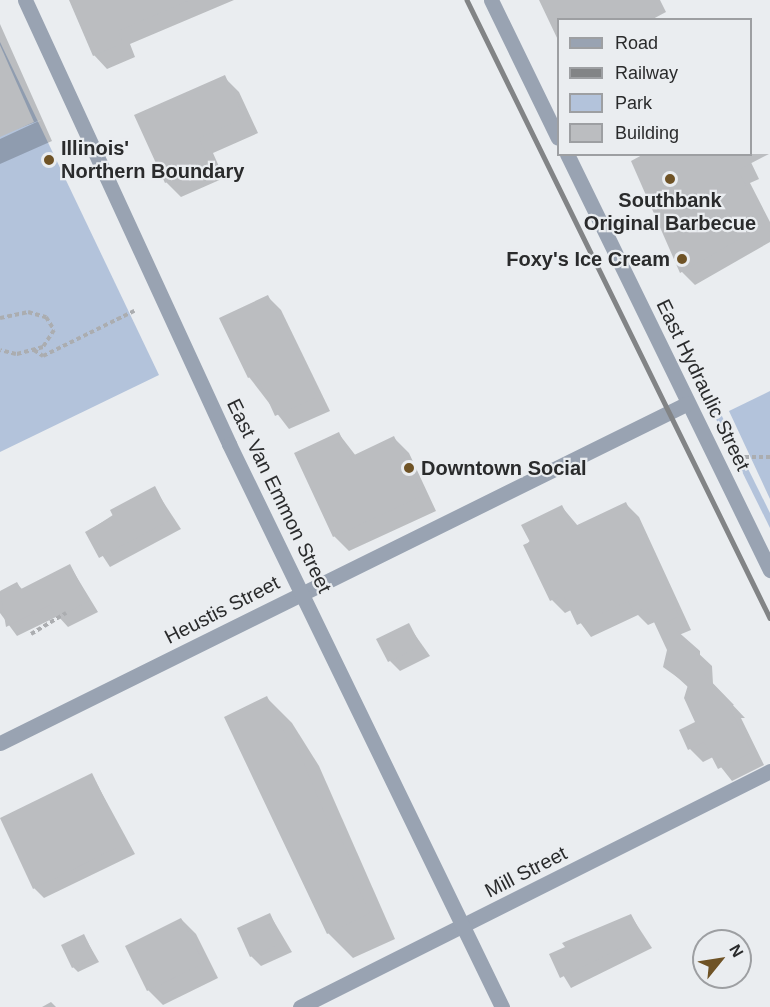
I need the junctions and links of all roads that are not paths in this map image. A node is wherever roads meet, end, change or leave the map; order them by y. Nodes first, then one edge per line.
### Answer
1 (25, 0) edge
2 (491, 0) edge
3 (557, 136) edge
4 (568, 156) edge
5 (688, 403) junction
6 (770, 570) edge
7 (304, 592) junction
8 (0, 743) edge
9 (770, 771) edge
10 (463, 927) junction
11 (300, 1007) edge
12 (502, 1007) edge

1 - 7 street, East Van Emmon Street
2 - 3 street
4 - 5 street, East Hydraulic Street
5 - 6 street, East Hydraulic Street
5 - 7 street, Heustis Street
7 - 8 street, Heustis Street
7 - 10 street, East Van Emmon Street
9 - 10 street, Mill Street
10 - 11 street, Mill Street
10 - 12 street, East Van Emmon Street

